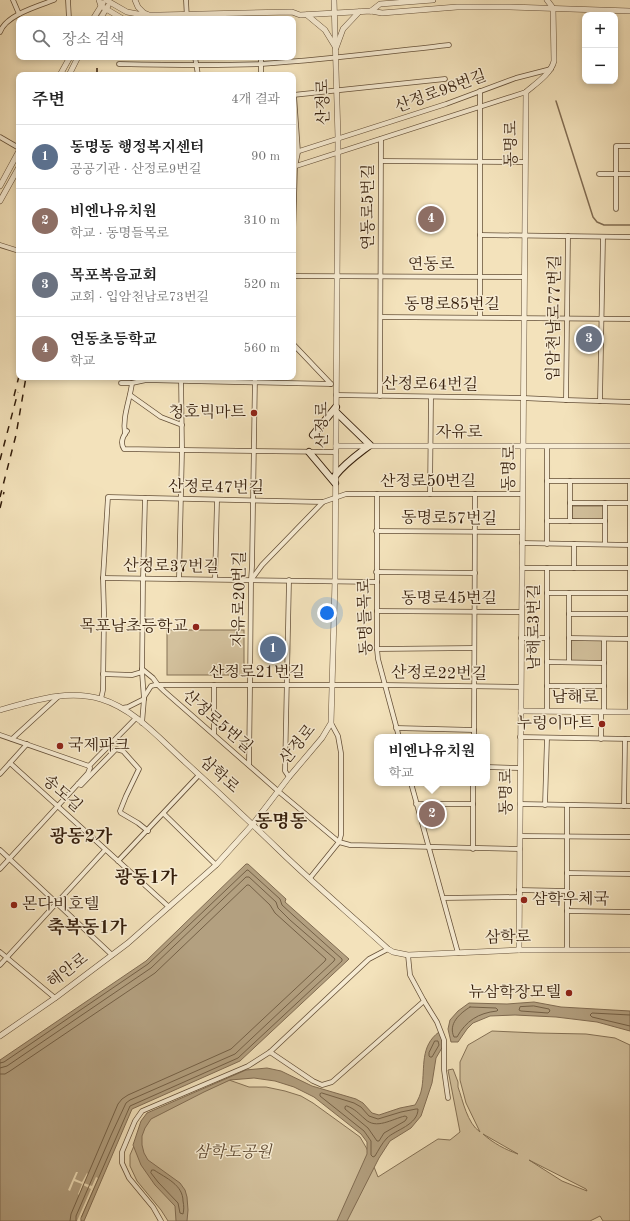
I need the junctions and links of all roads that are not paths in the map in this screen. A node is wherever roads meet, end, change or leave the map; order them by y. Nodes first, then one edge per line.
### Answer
1 (13, 0) edge
2 (54, 0) edge
3 (68, 0) edge
4 (98, 0) edge
5 (135, 0) edge
6 (186, 0) edge
7 (334, 0) edge
8 (433, 0) edge
9 (547, 0) edge
10 (108, 1) edge
11 (101, 6) junction
12 (553, 8) junction
13 (107, 9) junction
14 (371, 11) junction
15 (630, 11) edge
16 (359, 12) junction
17 (335, 13) junction
18 (19, 14) junction
19 (160, 15) junction
20 (300, 15) junction
21 (307, 15) junction
22 (69, 16) edge
23 (95, 16) edge
24 (102, 16) edge
25 (118, 16) edge
26 (174, 16) edge
27 (187, 16) edge
28 (208, 16) edge
29 (296, 18) edge
30 (0, 32) edge
31 (449, 45) dead end
32 (336, 48) junction
33 (336, 58) junction
34 (68, 60) edge
35 (76, 60) edge
36 (196, 60) edge
37 (261, 60) edge
38 (118, 64) dead end
39 (261, 64) junction
40 (197, 66) junction
41 (551, 69) junction
42 (62, 72) edge
43 (70, 72) edge
44 (198, 72) edge
45 (261, 72) edge
46 (445, 79) dead end
47 (337, 91) junction
48 (480, 92) junction
49 (526, 92) junction
50 (296, 95) edge
51 (480, 106) junction
52 (296, 124) edge
53 (0, 137) edge
54 (338, 138) junction
55 (382, 139) junction
56 (630, 146) edge
57 (16, 148) edge
58 (298, 152) junction
59 (338, 152) junction
60 (16, 156) edge
61 (296, 160) edge
62 (382, 161) junction
63 (480, 162) junction
64 (525, 162) junction
65 (296, 166) edge
66 (16, 172) edge
67 (599, 174) dead end
68 (616, 174) junction
69 (630, 174) edge
70 (0, 186) edge
71 (0, 201) edge
72 (616, 209) dead end
73 (480, 235) junction
74 (524, 235) junction
75 (568, 236) junction
76 (603, 237) junction
77 (630, 237) edge
78 (0, 245) edge
79 (16, 250) edge
80 (296, 276) edge
81 (337, 276) junction
82 (381, 276) junction
83 (480, 277) junction
84 (524, 278) junction
85 (381, 317) junction
86 (480, 318) junction
87 (524, 318) junction
88 (567, 318) junction
89 (602, 318) junction
90 (630, 319) edge
91 (296, 347) edge
92 (146, 380) edge
93 (181, 380) edge
94 (190, 380) edge
95 (255, 380) edge
96 (121, 383) dead end
97 (132, 383) junction
98 (218, 383) joint
99 (255, 384) junction
100 (333, 384) junction
101 (130, 395) junction
102 (336, 395) junction
103 (380, 396) junction
104 (430, 396) junction
105 (523, 398) junction
106 (566, 400) junction
107 (600, 401) junction
108 (630, 402) edge
109 (336, 409) junction
110 (182, 425) junction
111 (313, 435) dead end
112 (336, 446) junction
113 (370, 446) junction
114 (430, 446) junction
115 (523, 446) junction
116 (547, 446) junction
117 (630, 446) edge
118 (182, 450) junction
119 (254, 450) junction
120 (309, 452) junction
121 (336, 452) junction
122 (335, 476) junction
123 (547, 481) junction
124 (570, 481) junction
125 (630, 482) edge
126 (335, 483) junction
127 (376, 494) junction
128 (430, 494) junction
129 (476, 494) junction
130 (522, 494) junction
131 (145, 498) junction
132 (335, 498) junction
133 (181, 499) junction
134 (217, 500) junction
135 (253, 500) junction
136 (323, 502) junction
137 (570, 503) junction
138 (605, 503) junction
139 (630, 503) edge
140 (630, 511) edge
141 (547, 521) junction
142 (570, 521) junction
143 (605, 521) junction
144 (376, 531) junction
145 (475, 532) junction
146 (522, 532) junction
147 (522, 543) junction
148 (546, 544) junction
149 (574, 544) junction
150 (605, 544) junction
151 (630, 545) edge
152 (522, 568) junction
153 (547, 568) junction
154 (574, 568) junction
155 (630, 568) edge
156 (376, 572) junction
157 (475, 573) junction
158 (103, 578) junction
159 (143, 578) junction
160 (179, 579) junction
161 (215, 580) junction
162 (251, 580) junction
163 (289, 580) junction
164 (335, 581) junction
165 (376, 582) junction
166 (547, 593) junction
167 (569, 593) junction
168 (630, 594) edge
169 (377, 611) junction
170 (475, 611) junction
171 (521, 612) junction
172 (569, 614) junction
173 (630, 614) edge
174 (521, 638) junction
175 (547, 638) junction
176 (569, 638) junction
177 (604, 639) junction
178 (630, 639) edge
179 (474, 648) junction
180 (377, 649) junction
181 (547, 662) junction
182 (569, 662) junction
183 (604, 663) junction
184 (142, 671) junction
185 (103, 674) junction
186 (158, 685) junction
187 (214, 685) junction
188 (250, 685) junction
189 (287, 685) junction
190 (332, 685) junction
191 (385, 685) junction
192 (547, 686) junction
193 (604, 686) junction
194 (474, 687) junction
195 (521, 687) junction
196 (60, 696) junction
197 (144, 698) junction
198 (101, 699) junction
199 (122, 708) junction
200 (0, 710) edge
201 (521, 711) junction
202 (546, 711) junction
203 (602, 712) junction
204 (630, 712) edge
205 (136, 718) junction
206 (142, 723) junction
207 (331, 723) junction
208 (396, 728) junction
209 (474, 730) junction
210 (214, 734) junction
211 (398, 734) edge
212 (474, 734) edge
213 (0, 735) edge
214 (520, 737) junction
215 (12, 738) junction
216 (547, 738) junction
217 (601, 739) junction
218 (628, 739) edge
219 (27, 744) junction
220 (10, 763) junction
221 (248, 765) junction
222 (89, 766) junction
223 (490, 767) edge
224 (520, 768) junction
225 (0, 774) edge
226 (199, 775) junction
227 (289, 777) junction
228 (78, 784) junction
229 (412, 786) edge
230 (473, 786) edge
231 (278, 791) junction
232 (416, 804) junction
233 (473, 804) junction
234 (520, 804) junction
235 (546, 804) junction
236 (568, 805) junction
237 (58, 806) junction
238 (624, 806) junction
239 (630, 806) edge
240 (164, 814) junction
241 (253, 824) junction
242 (148, 831) junction
243 (520, 836) junction
244 (567, 837) junction
245 (630, 837) edge
246 (339, 842) junction
247 (429, 846) junction
248 (473, 849) junction
249 (520, 849) junction
250 (0, 850) edge
251 (105, 850) junction
252 (9, 859) junction
253 (118, 861) junction
254 (216, 865) junction
255 (0, 869) edge
256 (567, 873) junction
257 (630, 874) edge
258 (310, 878) junction
259 (519, 890) junction
260 (567, 892) junction
261 (519, 897) junction
262 (443, 898) junction
263 (57, 903) junction
264 (169, 907) junction
265 (567, 911) junction
266 (630, 912) edge
267 (388, 949) junction
268 (519, 950) junction
269 (567, 950) junction
270 (630, 950) edge
271 (0, 952) edge
272 (458, 953) junction
273 (112, 955) junction
274 (408, 955) junction
275 (7, 958) junction
276 (0, 965) edge
277 (55, 998) junction
278 (424, 1001) junction
279 (0, 1036) edge
280 (270, 1052) junction
281 (448, 1098) dead end
282 (161, 1221) edge

1 - 18 street
2 - 18 street
3 - 22 street
4 - 11 street
5 - 19 street
6 - 27 street
7 - 17 street, 산정로
8 - 14 street
9 - 12 street
10 - 11 street
10 - 13 street
10 - 19 street
11 - 13 street
11 - 23 street
12 - 14 street
12 - 15 street
12 - 41 street
13 - 24 street
13 - 25 street
14 - 16 street
16 - 17 street
16 - 32 street
17 - 21 street
17 - 32 street, 산정로
18 - 30 street
19 - 26 street
20 - 21 street
20 - 28 street
20 - 29 street
21 - 32 street
31 - 33 street
32 - 33 street, 산정로
33 - 39 street
33 - 47 street, 산정로
34 - 42 street
35 - 43 street
36 - 40 street
37 - 39 street
38 - 40 street
39 - 40 street
39 - 45 street
40 - 44 street
41 - 48 street, 산정로98번길
41 - 49 street
46 - 47 street
47 - 50 street
47 - 54 street, 산정로
48 - 51 street
48 - 54 street, 산정로98번길
49 - 51 street
49 - 64 street, 동명로
51 - 55 street
51 - 63 street
52 - 58 street
53 - 57 street
54 - 58 street, 산정로98번길
54 - 59 street, 산정로
55 - 59 street
55 - 62 street, 연동로5번길
56 - 68 street
58 - 61 street
59 - 65 street
59 - 81 street, 산정로
60 - 70 street
62 - 63 street
62 - 82 street, 연동로5번길
63 - 64 street
63 - 73 street
64 - 74 street, 동명로
66 - 71 street
67 - 68 street
68 - 69 street
68 - 72 street
73 - 74 street
73 - 83 street
74 - 75 street
74 - 84 street, 동명로
75 - 76 street
75 - 88 street, 입암천남로77번길
76 - 77 street
76 - 89 street
78 - 79 street
80 - 81 street, 연동로
81 - 82 street, 연동로
81 - 100 street, 산정로
82 - 83 street, 연동로
82 - 85 street, 연동로5번길
83 - 84 street, 연동로
83 - 86 street
84 - 87 street, 동명로
85 - 86 street, 동명로85번길
85 - 103 street, 연동로5번길
86 - 87 street, 동명로85번길
87 - 88 street, 동명로85번길
87 - 105 street, 동명로
88 - 89 street, 동명로85번길
88 - 106 street, 입암천남로77번길
89 - 90 street, 동명로85번길
89 - 107 street
91 - 100 street
92 - 97 street
93 - 110 street
94 - 98 street
95 - 99 street, 자유로20번길
96 - 97 street
97 - 101 street
98 - 99 street
99 - 100 street
99 - 119 street, 자유로20번길
100 - 102 street, 산정로
101 - 110 street
101 - 118 street
102 - 103 street, 산정로64번길
102 - 109 street, 산정로
103 - 104 street, 산정로64번길
104 - 105 street, 산정로64번길
104 - 114 street
105 - 106 street, 산정로64번길
105 - 115 street, 동명로
106 - 107 street, 산정로64번길
107 - 108 street, 산정로64번길
109 - 111 main road
109 - 112 street, 산정로
109 - 113 main road
110 - 118 street
112 - 113 street, 자유로
112 - 121 street, 산정로
113 - 114 street, 자유로
113 - 122 main road
114 - 115 street, 자유로
114 - 128 street
115 - 116 street, 자유로
115 - 130 street, 동명로
116 - 117 street, 자유로
116 - 123 street
118 - 119 street
118 - 133 street
119 - 120 street
119 - 135 street, 자유로20번길
120 - 121 street
120 - 126 main road
121 - 122 street, 산정로
122 - 126 street, 산정로
123 - 124 street
123 - 141 street
124 - 125 street
124 - 137 street
125 - 139 street
126 - 132 street, 산정로
127 - 128 street, 산정로50번길
127 - 132 street, 산정로50번길
127 - 144 street, 동명들목로
128 - 129 street, 산정로50번길
129 - 130 street, 산정로50번길
129 - 145 street
130 - 146 street, 동명로
131 - 133 street, 산정로47번길
131 - 158 street, 산정로47번길
131 - 159 street
132 - 136 street, 산정로50번길
132 - 164 street, 산정로
133 - 134 street, 산정로47번길
133 - 160 street
134 - 135 street, 산정로47번길
134 - 161 street
135 - 136 street, 산정로47번길
135 - 162 street, 자유로20번길
136 - 162 street
137 - 138 street
137 - 142 street
138 - 139 street
138 - 143 street
139 - 140 street
140 - 151 street
141 - 142 street
141 - 148 street
142 - 143 street
143 - 150 street
144 - 145 street, 동명로57번길
144 - 156 street, 동명들목로
145 - 146 street, 동명로57번길
145 - 157 street
146 - 147 street, 동명로
147 - 148 street
147 - 152 street, 동명로
148 - 149 street
149 - 150 street
149 - 154 street
150 - 151 street
151 - 155 street
152 - 153 street
152 - 171 street, 동명로
153 - 154 street
153 - 166 street, 남해로3번길
154 - 155 street
155 - 168 street
156 - 157 street
156 - 165 street, 동명들목로
157 - 170 street
158 - 159 street, 산정로37번길
158 - 185 street
159 - 160 street, 산정로37번길
159 - 184 street
160 - 161 street, 산정로37번길
161 - 162 street, 산정로37번길
162 - 163 street, 산정로37번길
162 - 188 street, 자유로20번길
163 - 164 street, 산정로37번길
163 - 189 street
164 - 165 street, 산정로37번길
164 - 190 street, 산정로
165 - 169 street, 동명들목로
166 - 167 street
166 - 175 street, 남해로3번길
167 - 168 street
167 - 172 street
168 - 173 street
169 - 170 street, 동명로45번길
169 - 180 street, 동명들목로
170 - 171 street, 동명로45번길
170 - 179 street
171 - 174 street, 동명로
172 - 173 street
172 - 176 street
173 - 178 street
174 - 175 street
174 - 195 street, 동명로
175 - 181 street, 남해로3번길
176 - 177 street
176 - 182 street
177 - 178 street
177 - 183 street
178 - 204 street
179 - 180 street
179 - 194 street
180 - 191 street, 동명들목로
181 - 182 street
181 - 192 street, 남해로3번길
182 - 183 street
183 - 193 street
184 - 185 street
184 - 186 street, 산정로5번길
184 - 197 street
185 - 198 street
186 - 187 street, 산정로21번길
186 - 197 street
186 - 210 street, 산정로5번길
187 - 188 street, 산정로21번길
187 - 210 street
188 - 189 street, 산정로21번길
188 - 221 street, 자유로20번길
189 - 190 street, 산정로21번길
189 - 227 street
190 - 191 street, 산정로22번길
190 - 207 street, 산정로
191 - 194 street, 산정로22번길
191 - 208 street, 동명들목로
192 - 193 street
192 - 202 street, 남해로3번길
193 - 203 street
194 - 195 street, 산정로22번길
194 - 209 street
195 - 201 street, 동명로
196 - 198 street, 삼학로
196 - 200 street, 삼학로
196 - 215 street
197 - 199 street
197 - 206 street
198 - 199 street, 삼학로
199 - 205 street, 삼학로
201 - 202 street, 남해로
201 - 214 street, 동명로
202 - 203 street, 남해로
203 - 204 street, 남해로
203 - 217 street
205 - 206 street, 삼학로
205 - 222 street
206 - 226 street, 삼학로
207 - 227 street, 산정로
207 - 246 street
208 - 209 street
208 - 211 street, 동명들목로
209 - 212 street
210 - 221 street, 산정로5번길
213 - 215 street
214 - 216 street
214 - 224 street, 동명로
215 - 219 street
216 - 217 street
216 - 235 street
217 - 218 street
218 - 238 street
219 - 220 street
219 - 222 street
220 - 225 street
220 - 237 street, 송도길
221 - 231 street, 산정로5번길
222 - 228 street
223 - 224 street
224 - 234 street, 동명로
226 - 240 street
226 - 241 street, 삼학로
227 - 231 street, 산정로
228 - 237 street
228 - 242 street
229 - 232 street
230 - 233 street
231 - 241 street, 산정로
231 - 246 street, 산정로5번길
232 - 233 street
232 - 247 street
233 - 248 street
234 - 235 street
234 - 243 street, 동명로
235 - 236 street
236 - 238 street
236 - 244 street
237 - 251 street, 송도길
237 - 252 street
238 - 239 street
240 - 242 street
240 - 254 street
241 - 254 street, 해안로
241 - 258 street, 삼학로
242 - 253 street
243 - 244 street
243 - 249 street, 동명로
244 - 245 street
244 - 256 street
246 - 247 street
246 - 258 street
247 - 248 street
247 - 262 street
248 - 249 street
249 - 259 street, 동명로
250 - 252 street
251 - 253 street, 송도길
251 - 263 street
252 - 255 street
252 - 263 street
253 - 264 street, 송도길
254 - 264 street, 해안로
256 - 257 street
256 - 260 street
258 - 267 street, 삼학로
259 - 260 street
259 - 261 street, 동명로
260 - 265 street
261 - 262 street
261 - 268 street, 동명로
262 - 272 street
263 - 273 street
263 - 275 street
264 - 273 street, 해안로
265 - 266 street
265 - 269 street
267 - 274 street, 삼학로
267 - 280 street
268 - 269 street, 삼학로
268 - 272 street, 삼학로
269 - 270 street, 삼학로
271 - 275 street
272 - 274 street, 삼학로
273 - 277 street, 해안로
274 - 278 street
275 - 276 street
275 - 277 street
277 - 279 street, 해안로
278 - 280 street
278 - 281 street
280 - 282 street

